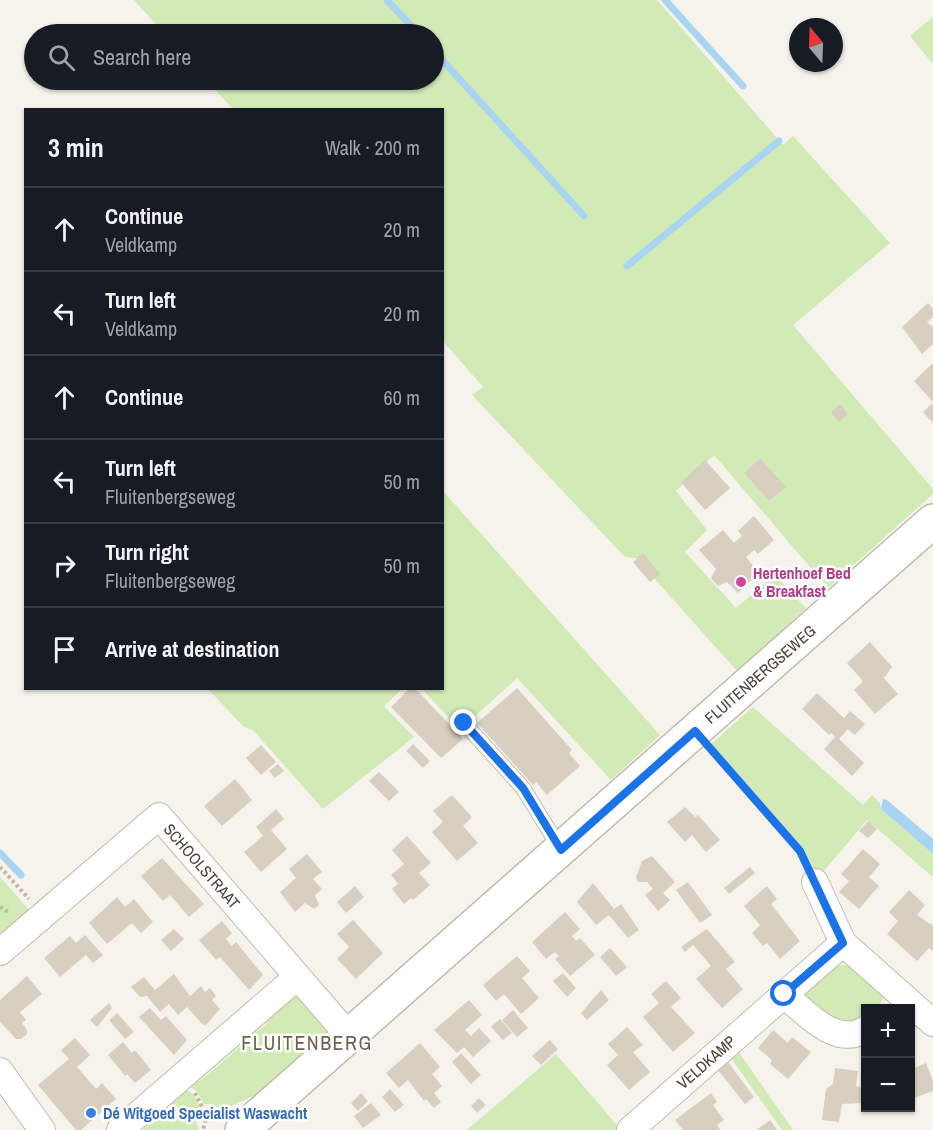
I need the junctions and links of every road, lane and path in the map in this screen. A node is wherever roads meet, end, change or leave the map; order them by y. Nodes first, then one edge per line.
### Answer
1 (933, 521) edge
2 (464, 723) dead end
3 (695, 731) junction
4 (561, 850) junction
5 (0, 867) edge
6 (815, 882) joint
7 (44, 915) junction
8 (843, 943) junction
9 (0, 952) edge
10 (297, 976) junction
11 (784, 994) junction
12 (892, 1001) edge
13 (933, 1023) edge
14 (861, 1031) edge
15 (349, 1036) junction
16 (0, 1071) edge
17 (178, 1080) junction
18 (42, 1130) edge
19 (120, 1130) edge
20 (202, 1130) edge
21 (242, 1130) edge
22 (630, 1130) edge

1 - 3 street, FLUITENBERGSEWEG
2 - 4 lane
3 - 4 street, FLUITENBERGSEWEG
3 - 6 path
4 - 15 street, FLUITENBERGSEWEG
5 - 7 path
6 - 8 street
7 - 9 street, SCHOOLSTRAAT
7 - 10 street, SCHOOLSTRAAT
8 - 11 street, VELDKAMP
8 - 12 street
10 - 15 street
10 - 17 street
11 - 14 street
11 - 22 street, VELDKAMP
12 - 13 street
15 - 21 street, FLUITENBERGSEWEG
16 - 18 street
17 - 19 street
17 - 20 path

